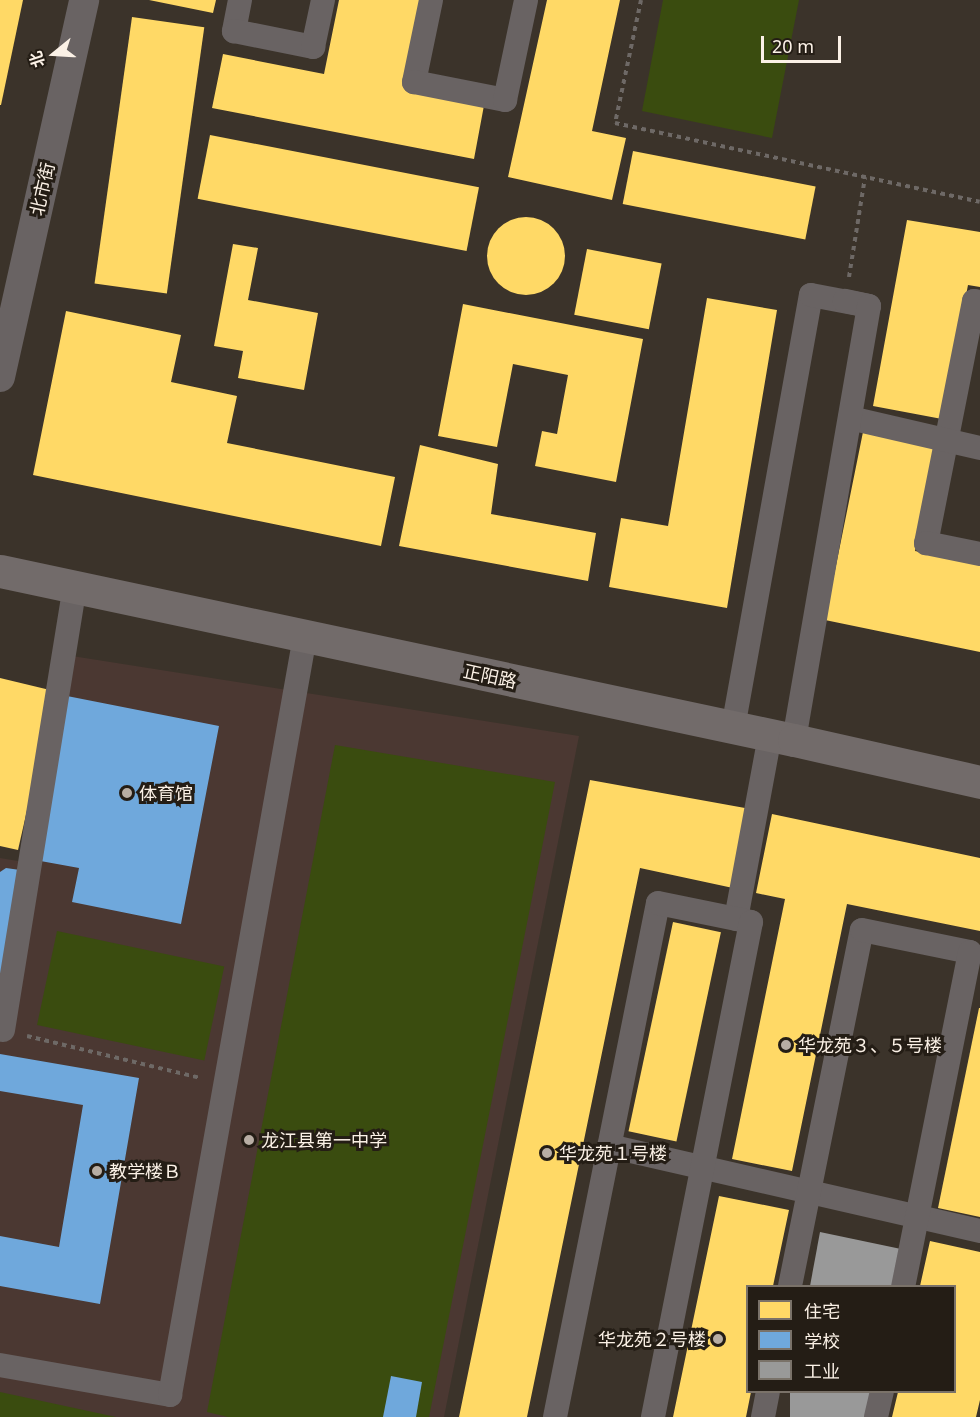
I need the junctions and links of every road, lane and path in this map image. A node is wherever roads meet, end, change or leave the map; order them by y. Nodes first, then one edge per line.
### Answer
1 (84, 0) edge
2 (240, 0) edge
3 (323, 0) edge
4 (431, 0) edge
5 (526, 0) edge
6 (640, 0) edge
7 (865, 177) junction
8 (980, 202) edge
9 (845, 302) joint
10 (980, 302) edge
11 (869, 306) junction
12 (0, 377) edge
13 (850, 418) junction
14 (947, 440) junction
15 (980, 448) edge
16 (980, 554) edge
17 (0, 571) edge
18 (75, 587) junction
19 (305, 636) junction
20 (733, 728) junction
21 (782, 737) junction
22 (980, 782) edge
23 (736, 918) junction
24 (3, 1030) joint
25 (226, 1084) junction
26 (609, 1146) junction
27 (704, 1170) junction
28 (809, 1192) junction
29 (917, 1216) junction
30 (980, 1231) edge
31 (790, 1285) edge
32 (903, 1285) edge
33 (0, 1365) edge
34 (768, 1393) edge
35 (882, 1393) edge
36 (555, 1417) edge
37 (652, 1417) edge
38 (763, 1417) edge
39 (876, 1417) edge

1 - 12 street, 北市街
2 - 3 street
4 - 5 street
6 - 7 path
7 - 8 path
7 - 9 path
9 - 11 street
10 - 14 street
11 - 13 street
11 - 20 street
13 - 14 street
13 - 21 street
14 - 15 street
14 - 16 street
17 - 18 main road, 正阳路
18 - 19 main road, 正阳路
18 - 24 street
19 - 20 main road, 正阳路
19 - 25 street
20 - 21 main road, 正阳路
21 - 22 main road, 正阳路
21 - 23 street
23 - 26 street
23 - 27 street
24 - 25 path
25 - 33 street
26 - 27 street
26 - 36 street
27 - 28 street
27 - 37 street
28 - 29 street
28 - 29 street
28 - 31 street
29 - 30 street
29 - 32 street
34 - 38 street
35 - 39 street

